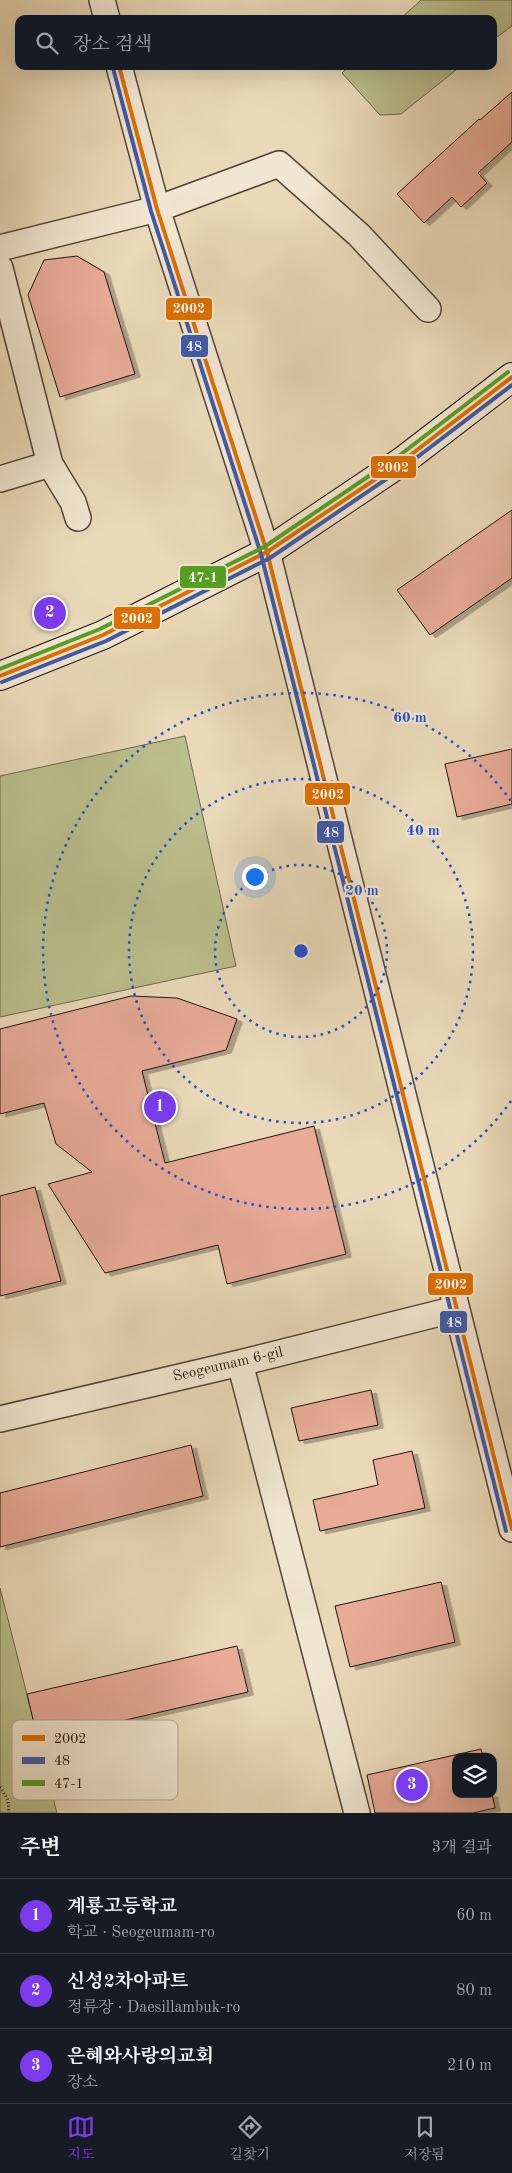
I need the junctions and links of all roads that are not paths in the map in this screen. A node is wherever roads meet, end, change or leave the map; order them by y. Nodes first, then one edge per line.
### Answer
1 (102, 0) edge
2 (106, 15) edge
3 (120, 70) edge
4 (157, 209) junction
5 (0, 248) edge
6 (0, 268) edge
7 (428, 309) dead end
8 (512, 377) edge
9 (50, 464) junction
10 (0, 479) edge
11 (78, 518) dead end
12 (267, 552) junction
13 (0, 676) edge
14 (456, 1309) junction
15 (240, 1362) junction
16 (0, 1419) edge
17 (512, 1529) edge
18 (357, 1813) edge

1 - 2 street
3 - 4 street
4 - 5 street
4 - 7 street
4 - 12 street
6 - 9 street
8 - 12 street
9 - 10 street
9 - 11 street
12 - 13 street
12 - 14 street
14 - 15 street, Seogeumam 6-gil
14 - 17 street
15 - 16 street, Seogeumam 6-gil
15 - 18 street

